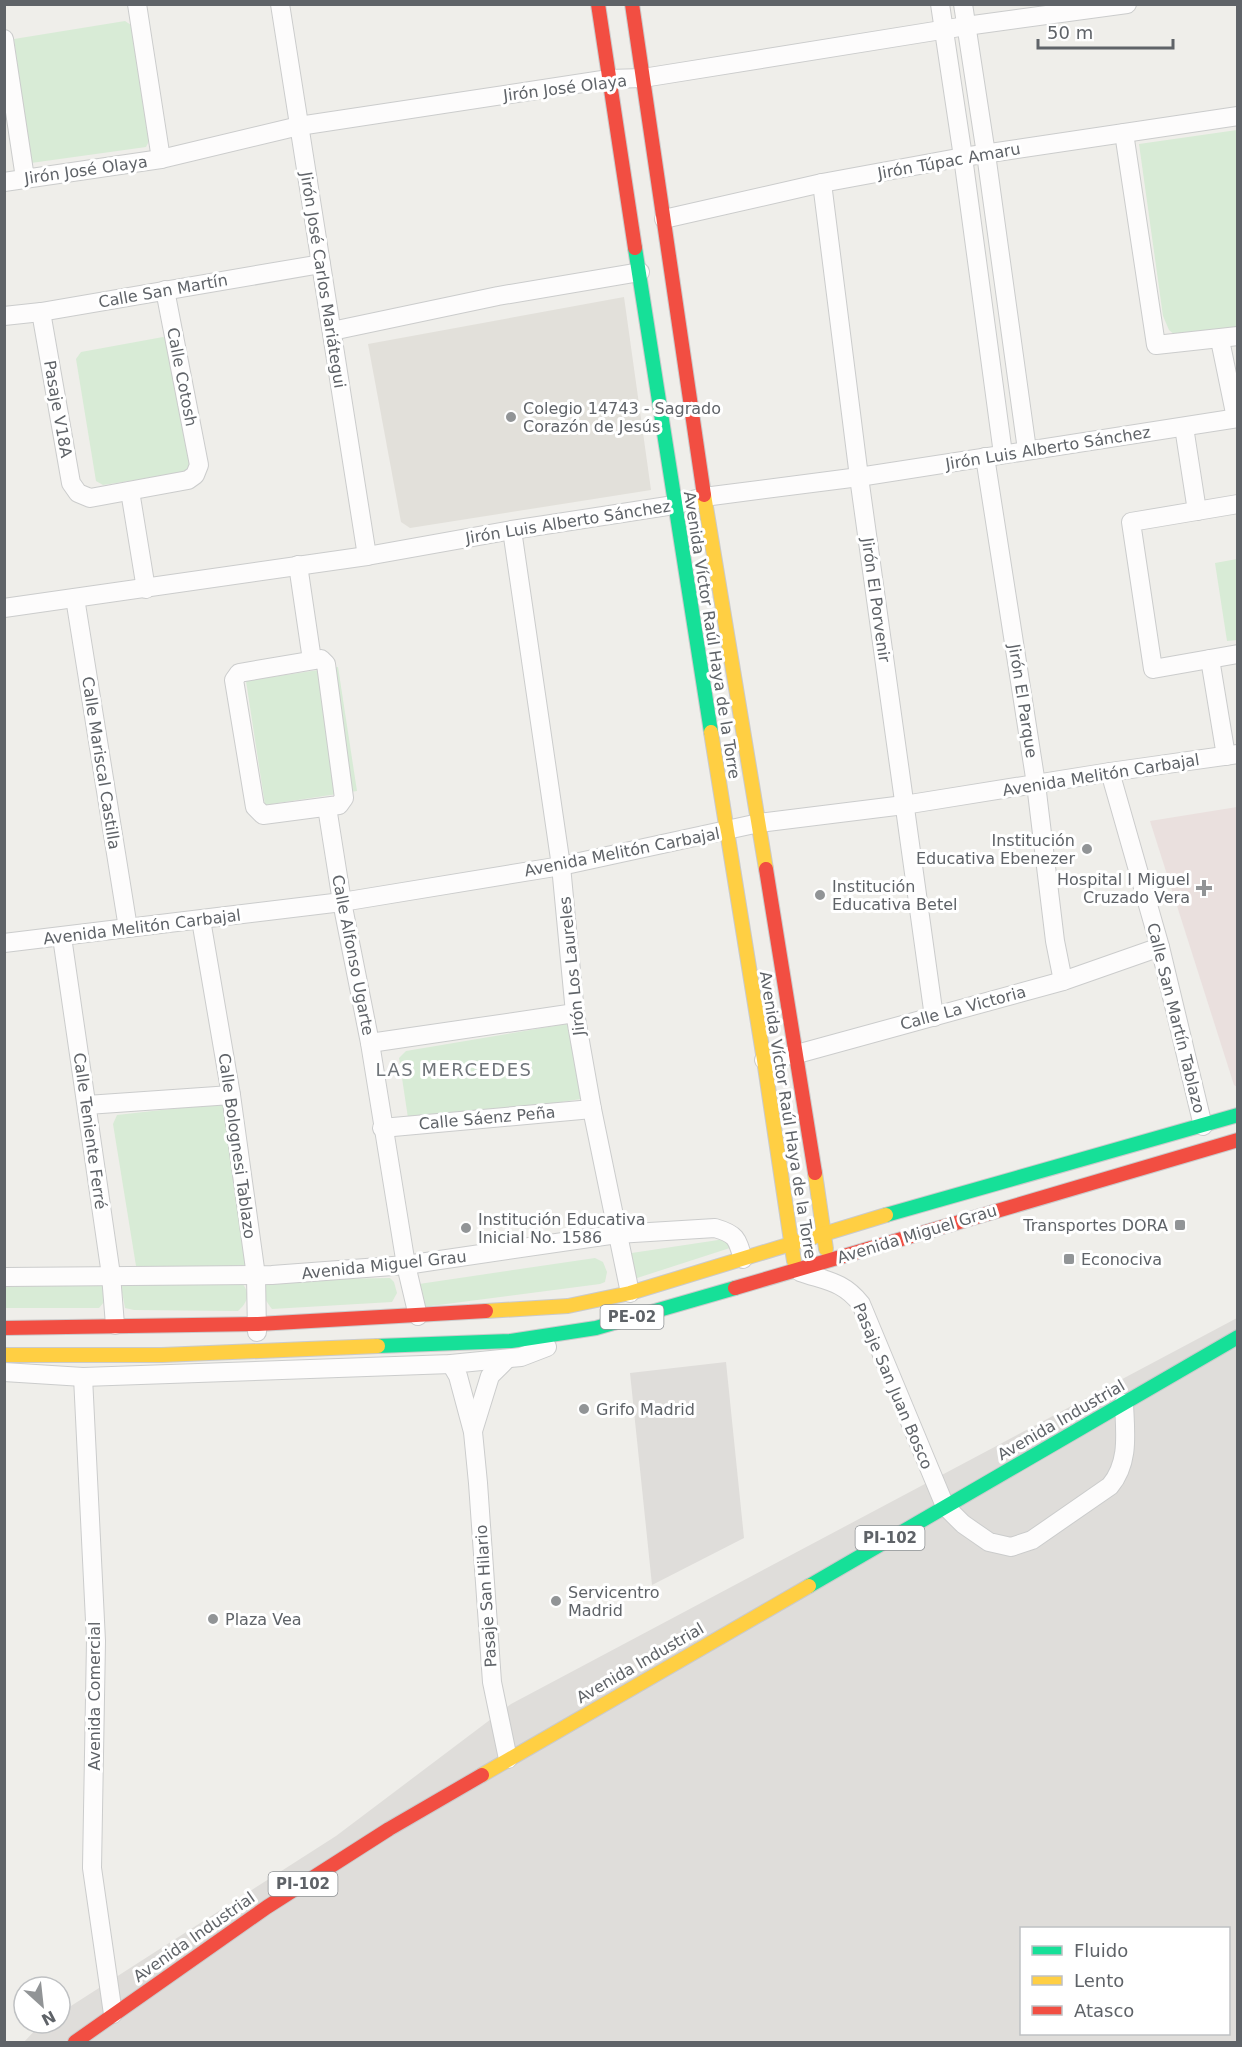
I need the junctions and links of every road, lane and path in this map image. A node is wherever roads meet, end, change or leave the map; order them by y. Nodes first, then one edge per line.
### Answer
1 (137, 4) edge
2 (280, 4) edge
3 (598, 4) edge
4 (632, 4) edge
5 (940, 4) edge
6 (963, 4) edge
7 (1127, 4) edge
8 (1099, 7) edge
9 (966, 26) junction
10 (944, 30) junction
11 (4, 39) edge
12 (643, 78) junction
13 (609, 79) junction
14 (1238, 116) edge
15 (299, 126) junction
16 (1124, 134) junction
17 (986, 154) junction
18 (963, 158) junction
19 (161, 159) junction
20 (26, 178) junction
21 (4, 182) edge
22 (822, 183) junction
23 (664, 219) junction
24 (321, 264) junction
25 (640, 272) junction
26 (165, 290) junction
27 (41, 312) junction
28 (4, 316) edge
29 (332, 331) junction
30 (1229, 338) edge
31 (1237, 418) edge
32 (1184, 427) junction
33 (1027, 450) junction
34 (994, 455) junction
35 (859, 477) junction
36 (130, 491) junction
37 (704, 497) junction
38 (1238, 504) edge
39 (674, 505) junction
40 (1197, 511) junction
41 (512, 530) junction
42 (367, 556) junction
43 (298, 565) junction
44 (146, 589) junction
45 (75, 598) junction
46 (4, 608) edge
47 (1238, 654) edge
48 (1210, 658) junction
49 (312, 660) junction
50 (1232, 755) edge
51 (1110, 772) junction
52 (1036, 784) junction
53 (904, 805) junction
54 (327, 807) junction
55 (759, 823) junction
56 (726, 831) junction
57 (561, 866) junction
58 (342, 902) junction
59 (201, 920) junction
60 (128, 928) junction
61 (62, 937) junction
62 (4, 943) edge
63 (1160, 947) junction
64 (1063, 981) junction
65 (575, 1013) junction
66 (934, 1017) junction
67 (370, 1042) junction
68 (797, 1054) junction
69 (764, 1060) junction
70 (231, 1095) junction
71 (87, 1105) junction
72 (592, 1109) junction
73 (1238, 1115) edge
74 (1203, 1126) junction
75 (382, 1128) junction
76 (1238, 1140) edge
77 (822, 1233) junction
78 (617, 1234) junction
79 (790, 1243) junction
80 (743, 1259) junction
81 (828, 1260) junction
82 (406, 1265) junction
83 (796, 1270) junction
84 (111, 1275) junction
85 (256, 1276) junction
86 (4, 1277) edge
87 (826, 1281) junction
88 (630, 1293) junction
89 (418, 1316) junction
90 (258, 1324) junction
91 (115, 1325) junction
92 (4, 1328) edge
93 (596, 1328) junction
94 (1238, 1337) edge
95 (254, 1352) junction
96 (4, 1355) edge
97 (507, 1359) junction
98 (451, 1364) junction
99 (279, 1371) junction
100 (4, 1372) edge
101 (249, 1372) junction
102 (83, 1377) junction
103 (1124, 1402) junction
104 (473, 1432) junction
105 (945, 1506) junction
106 (508, 1759) junction
107 (113, 2013) junction
108 (75, 2043) edge

1 - 19 street
2 - 15 street, Jirón José Carlos Mariátegui
3 - 13 main road, Avenida Víctor Raúl Haya de la Torre
4 - 12 main road, Avenida Víctor Raúl Haya de la Torre
5 - 10 street, Jirón El Parque
6 - 9 street
7 - 8 street, Jirón José Olaya
8 - 9 street, Jirón José Olaya
9 - 10 street, Jirón José Olaya
9 - 17 street
10 - 12 street, Jirón José Olaya
10 - 18 street, Jirón El Parque
11 - 20 street
12 - 13 street, Jirón José Olaya
12 - 23 main road, Avenida Víctor Raúl Haya de la Torre
13 - 15 street, Jirón José Olaya
13 - 25 main road, Avenida Víctor Raúl Haya de la Torre
14 - 16 street, Jirón Túpac Amaru
15 - 19 street, Jirón José Olaya
15 - 24 street, Jirón José Carlos Mariátegui
16 - 17 street, Jirón Túpac Amaru
16 - 30 street
17 - 18 street, Jirón Túpac Amaru
17 - 33 street
18 - 22 street, Jirón Túpac Amaru
18 - 34 street, Jirón El Parque
19 - 20 street, Jirón José Olaya
20 - 21 street, Jirón José Olaya
22 - 23 street, Jirón Túpac Amaru
22 - 35 street, Jirón El Porvenir
23 - 37 main road, Avenida Víctor Raúl Haya de la Torre
24 - 26 street, Calle San Martín
24 - 29 street, Jirón José Carlos Mariátegui
25 - 29 street
25 - 39 main road, Avenida Víctor Raúl Haya de la Torre
26 - 27 street, Calle San Martín
26 - 36 street, Calle Cotosh
27 - 28 street, Calle San Martín
27 - 36 street, Pasaje V18A
29 - 42 street, Jirón José Carlos Mariátegui
30 - 31 street
31 - 32 street, Jirón Luis Alberto Sánchez
32 - 33 street, Jirón Luis Alberto Sánchez
32 - 40 street
33 - 34 street, Jirón Luis Alberto Sánchez
34 - 35 street, Jirón Luis Alberto Sánchez
34 - 52 street, Jirón El Parque
35 - 37 street, Jirón Luis Alberto Sánchez
35 - 53 street, Jirón El Porvenir
36 - 44 street
37 - 39 street, Jirón Luis Alberto Sánchez
37 - 55 main road, Avenida Víctor Raúl Haya de la Torre
38 - 40 street
39 - 41 street, Jirón Luis Alberto Sánchez
39 - 56 main road, Avenida Víctor Raúl Haya de la Torre
40 - 48 street
41 - 42 street, Jirón Luis Alberto Sánchez
41 - 57 street, Jirón Los Laureles
42 - 43 street, Jirón Luis Alberto Sánchez
43 - 44 street, Jirón Luis Alberto Sánchez
43 - 49 street
44 - 45 street, Jirón Luis Alberto Sánchez
45 - 46 street, Jirón Luis Alberto Sánchez
45 - 60 street, Calle Mariscal Castilla
47 - 48 street
48 - 50 street
49 - 54 street
49 - 54 street
50 - 51 street, Avenida Melitón Carbajal
51 - 52 street, Avenida Melitón Carbajal
51 - 63 street, Calle San Martín Tablazo
52 - 53 street, Avenida Melitón Carbajal
52 - 64 street, Jirón El Parque
53 - 55 street, Avenida Melitón Carbajal
53 - 66 street, Jirón El Porvenir
54 - 58 street, Calle Alfonso Ugarte
55 - 56 street, Avenida Melitón Carbajal
55 - 68 main road, Avenida Víctor Raúl Haya de la Torre
56 - 57 street, Avenida Melitón Carbajal
56 - 69 main road, Avenida Víctor Raúl Haya de la Torre
57 - 58 street, Avenida Melitón Carbajal
57 - 65 street, Jirón Los Laureles
58 - 59 street, Avenida Melitón Carbajal
58 - 67 street, Calle Alfonso Ugarte
59 - 60 street, Avenida Melitón Carbajal
59 - 70 street, Calle Bolognesi Tablazo
60 - 61 street, Avenida Melitón Carbajal
61 - 62 street, Avenida Melitón Carbajal
61 - 71 street, Calle Teniente Ferré
63 - 64 street, Calle La Victoria
63 - 74 street, Calle San Martín Tablazo
64 - 66 street, Calle La Victoria
65 - 67 street
65 - 72 street, Jirón Los Laureles
66 - 68 street, Calle La Victoria
67 - 75 street, Calle Alfonso Ugarte
68 - 69 street, Calle La Victoria
68 - 77 main road, Avenida Víctor Raúl Haya de la Torre
69 - 79 main road, Avenida Víctor Raúl Haya de la Torre
70 - 71 street
70 - 85 street, Calle Bolognesi Tablazo
71 - 84 street, Calle Teniente Ferré
72 - 75 street, Calle Sáenz Peña
72 - 78 street, Jirón Los Laureles
73 - 74 main road, Avenida Miguel Grau / PE-02
74 - 77 main road, Avenida Miguel Grau / PE-02
75 - 82 street, Calle Alfonso Ugarte
76 - 81 main road, Avenida Miguel Grau / PE-02
77 - 79 main road, Avenida Miguel Grau / PE-02
77 - 81 main road, Avenida Víctor Raúl Haya de la Torre
78 - 80 street, Avenida Miguel Grau
78 - 82 street, Avenida Miguel Grau
78 - 88 street, Jirón Los Laureles
79 - 80 main road, Avenida Miguel Grau / PE-02
79 - 83 main road, Avenida Víctor Raúl Haya de la Torre
80 - 88 main road, Avenida Miguel Grau / PE-02
81 - 83 main road, Avenida Miguel Grau / PE-02
81 - 87 street
82 - 85 street, Avenida Miguel Grau
82 - 89 street, Calle Alfonso Ugarte
83 - 87 street, Pasaje San Juan Bosco
83 - 93 main road, Avenida Miguel Grau / PE-02
84 - 85 street, Avenida Miguel Grau
84 - 86 street, Avenida Miguel Grau
84 - 91 street, Calle Teniente Ferré
85 - 90 street, Calle Bolognesi Tablazo
87 - 105 street, Pasaje San Juan Bosco
88 - 89 main road, Avenida Miguel Grau / PE-02
89 - 90 main road, Avenida Miguel Grau / PE-02
90 - 91 main road, Avenida Miguel Grau / PE-02
90 - 95 street, Calle Bolognesi Tablazo
91 - 92 main road, Avenida Miguel Grau / PE-02
93 - 95 main road, Avenida Miguel Grau / PE-02
93 - 97 street, Avenida Miguel Grau
94 - 103 main road, Avenida Industrial / PI-102
95 - 96 main road, Avenida Miguel Grau / PE-02
95 - 99 main road
95 - 101 street, Calle Bolognesi Tablazo
97 - 98 street, Avenida Miguel Grau
97 - 104 street, Pasaje San Hilario
98 - 99 street, Avenida Miguel Grau
98 - 104 street, Pasaje San Hilario
99 - 101 street, Avenida Miguel Grau
100 - 102 street, Avenida Miguel Grau
101 - 102 street, Avenida Miguel Grau
102 - 107 street, Avenida Comercial
103 - 105 main road, Avenida Industrial / PI-102
103 - 105 street
104 - 106 street, Pasaje San Hilario
105 - 106 main road, Avenida Industrial / PI-102
106 - 107 main road, Avenida Industrial / PI-102
107 - 108 main road, Avenida Industrial / PI-102

